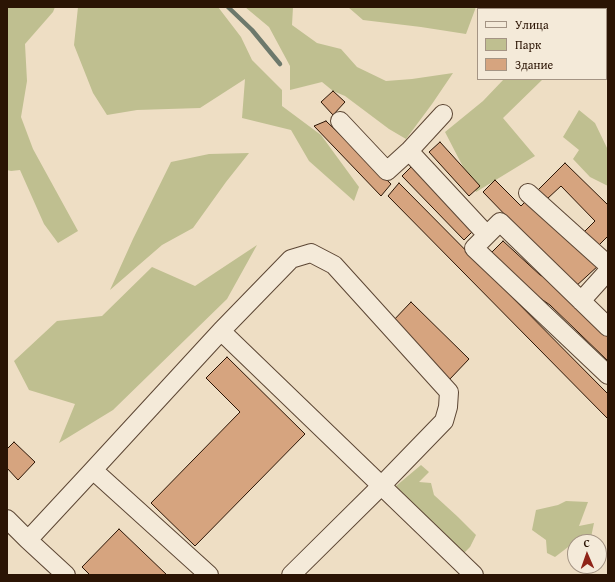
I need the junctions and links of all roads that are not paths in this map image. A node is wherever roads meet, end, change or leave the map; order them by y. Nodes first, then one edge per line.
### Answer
1 (443, 114) dead end
2 (340, 122) dead end
3 (409, 151) junction
4 (528, 193) dead end
5 (487, 235) junction
6 (608, 265) edge
7 (608, 271) edge
8 (581, 300) junction
9 (608, 327) edge
10 (221, 331) junction
11 (608, 376) edge
12 (93, 470) junction
13 (382, 486) junction
14 (7, 519) edge
15 (28, 540) junction
16 (66, 575) edge
17 (209, 575) edge
18 (290, 575) edge
19 (474, 575) edge

1 - 3 lane
2 - 3 lane
3 - 5 lane
4 - 6 lane
5 - 8 lane
5 - 11 lane
7 - 8 lane
8 - 9 lane
10 - 12 lane
10 - 13 lane
10 - 13 lane
12 - 15 lane
12 - 17 lane
13 - 18 lane
13 - 19 lane
14 - 15 lane
15 - 16 lane

